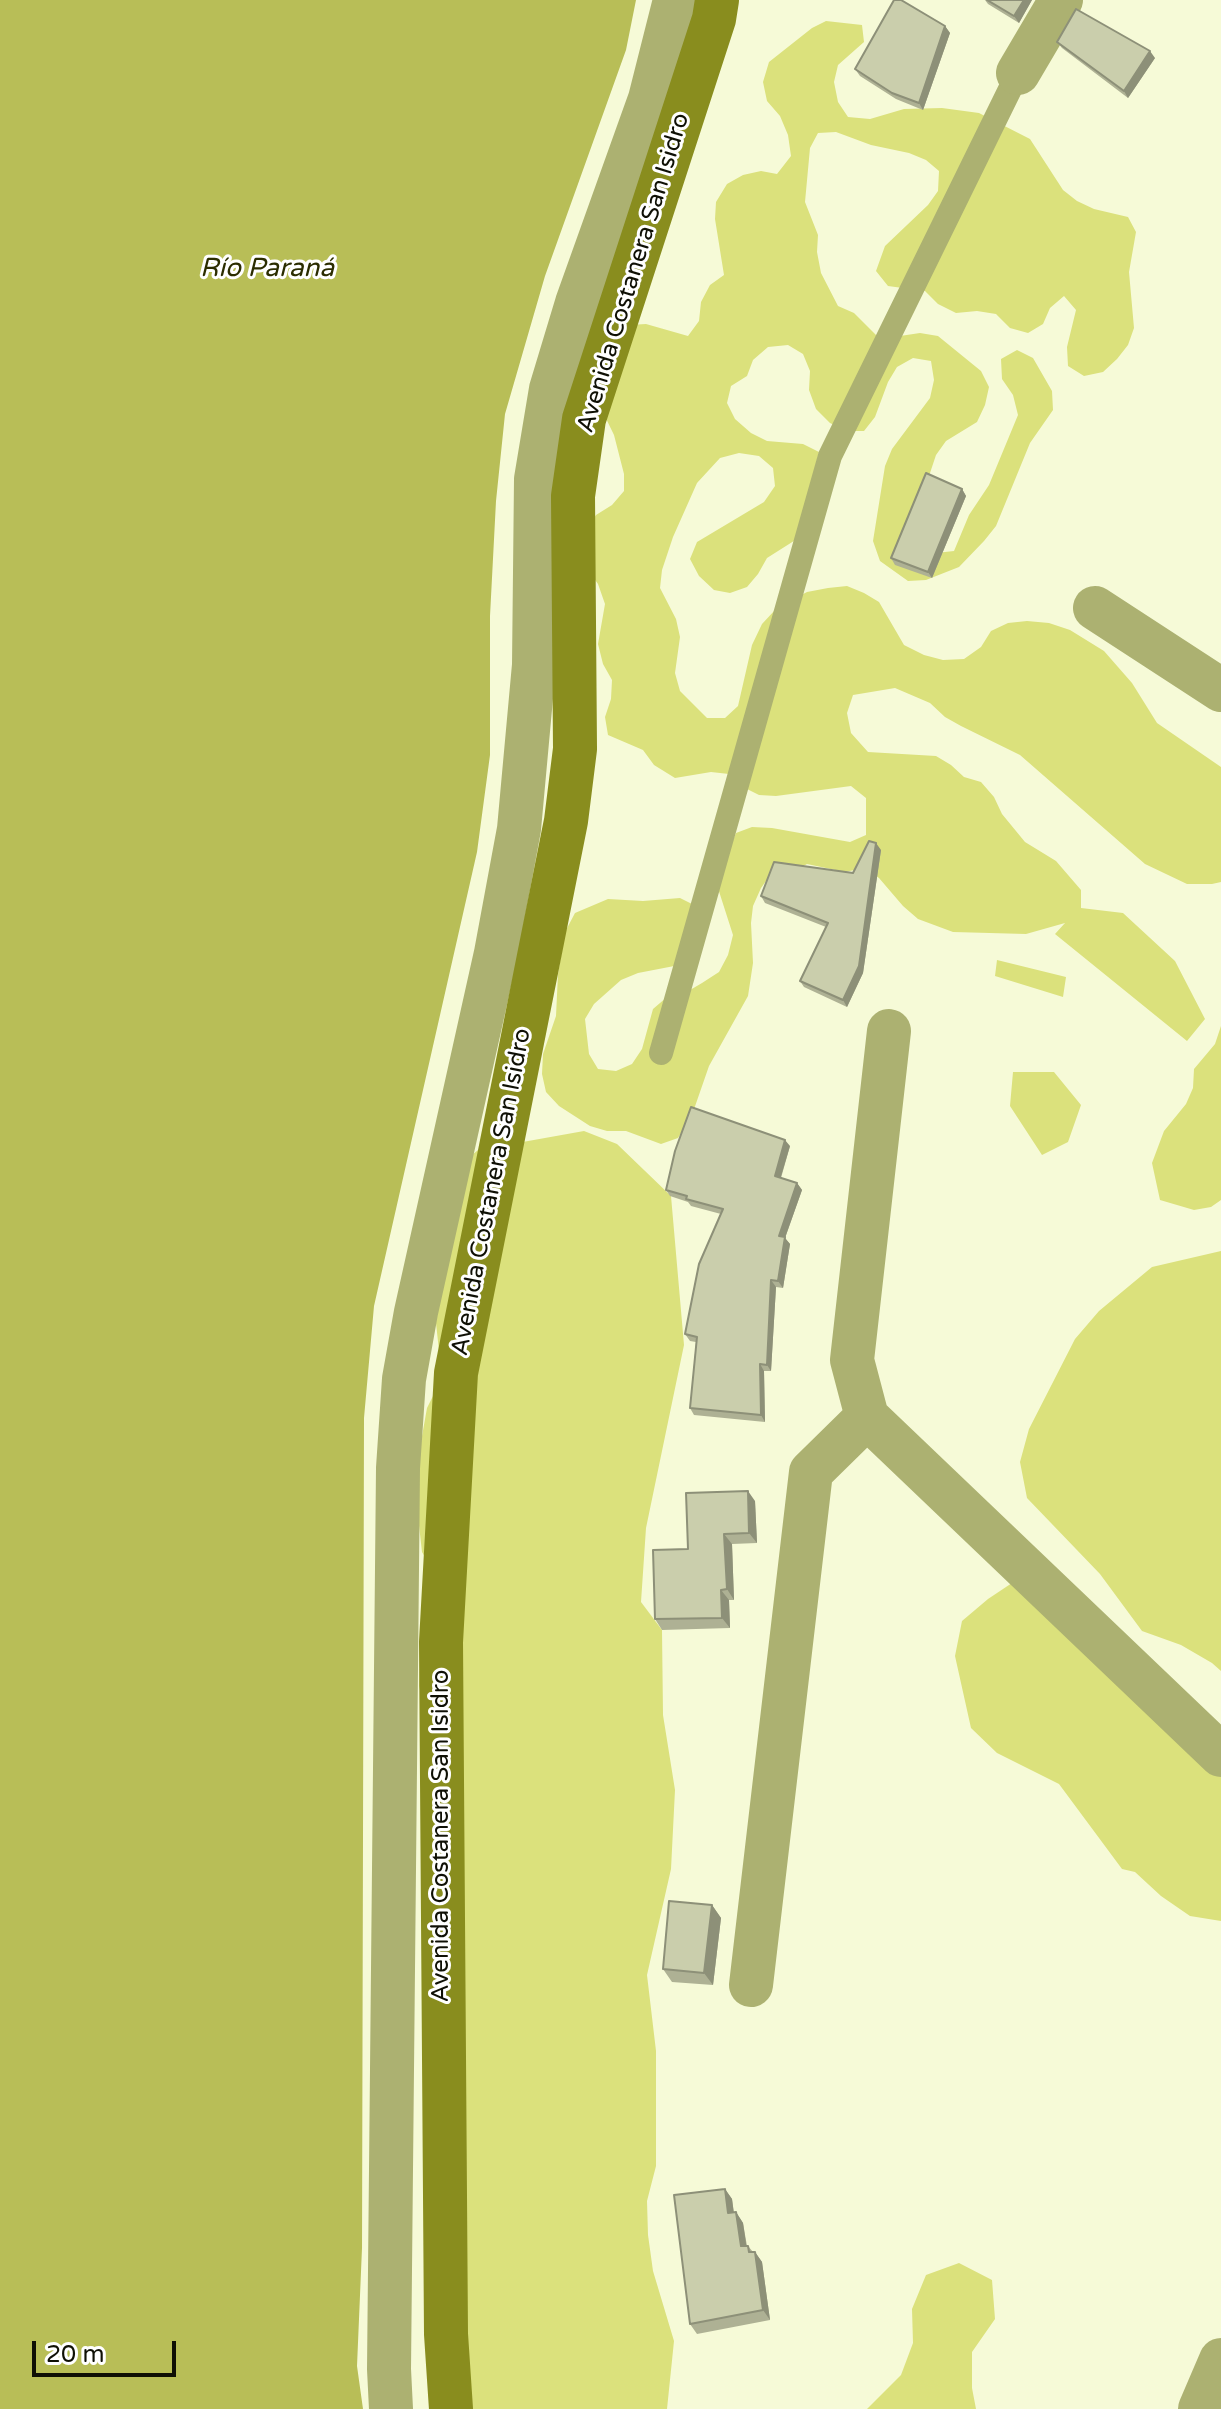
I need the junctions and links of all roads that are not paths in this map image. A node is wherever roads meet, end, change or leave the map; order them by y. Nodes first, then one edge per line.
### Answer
1 (675, 0) edge
2 (717, 0) edge
3 (1061, 0) edge
4 (1018, 73) joint
5 (1095, 608) dead end
6 (1221, 690) edge
7 (889, 1031) dead end
8 (661, 1053) dead end
9 (867, 1417) junction
10 (1221, 1755) edge
11 (751, 1985) dead end
12 (1221, 2360) edge
13 (391, 2409) edge
14 (451, 2409) edge
15 (1200, 2409) edge

1 - 13 street
2 - 14 main road, Avenida Costanera San Isidro
3 - 4 street
4 - 8 lane
5 - 6 street
7 - 9 street
9 - 10 street
9 - 11 street
12 - 15 street

